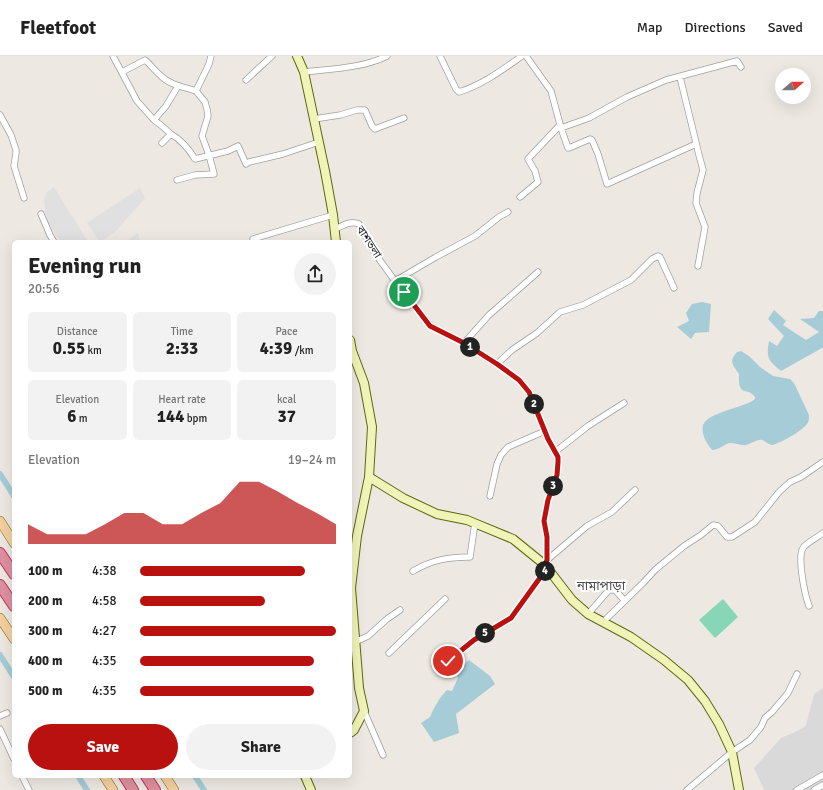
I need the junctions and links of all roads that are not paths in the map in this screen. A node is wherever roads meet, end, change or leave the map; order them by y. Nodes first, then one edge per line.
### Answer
1 (113, 56) edge
2 (211, 56) edge
3 (272, 56) edge
4 (297, 56) edge
5 (387, 56) edge
6 (440, 56) edge
7 (522, 56) edge
8 (526, 56) edge
9 (741, 67) dead end
10 (122, 72) junction
11 (304, 72) junction
12 (680, 77) junction
13 (246, 80) dead end
14 (178, 86) junction
15 (196, 91) junction
16 (0, 115) edge
17 (404, 118) dead end
18 (314, 119) junction
19 (154, 120) junction
20 (561, 126) junction
21 (171, 134) junction
22 (162, 142) dead end
23 (319, 142) junction
24 (696, 144) junction
25 (209, 155) junction
26 (177, 180) dead end
27 (520, 197) dead end
28 (24, 198) dead end
29 (508, 212) dead end
30 (41, 214) dead end
31 (333, 215) junction
32 (335, 229) junction
33 (253, 238) dead end
34 (53, 240) edge
35 (336, 240) edge
36 (698, 266) dead end
37 (538, 272) dead end
38 (395, 280) junction
39 (674, 288) dead end
40 (464, 343) junction
41 (352, 354) edge
42 (497, 364) junction
43 (624, 404) dead end
44 (545, 431) junction
45 (555, 452) junction
46 (823, 462) edge
47 (369, 477) junction
48 (635, 490) dead end
49 (490, 496) dead end
50 (0, 521) edge
51 (475, 523) junction
52 (823, 534) edge
53 (12, 540) edge
54 (0, 553) edge
55 (546, 565) junction
56 (12, 571) edge
57 (413, 571) dead end
58 (352, 579) edge
59 (0, 585) edge
60 (445, 599) dead end
61 (625, 601) junction
62 (352, 602) edge
63 (12, 603) edge
64 (809, 606) dead end
65 (400, 610) dead end
66 (588, 614) junction
67 (0, 618) edge
68 (603, 622) junction
69 (12, 636) edge
70 (355, 642) junction
71 (389, 654) dead end
72 (448, 661) dead end
73 (797, 674) dead end
74 (364, 711) junction
75 (7, 713) dead end
76 (0, 716) edge
77 (0, 729) edge
78 (352, 732) edge
79 (732, 752) junction
80 (12, 755) edge
81 (383, 755) dead end
82 (821, 776) edge
83 (23, 778) edge
84 (105, 778) edge
85 (125, 778) edge
86 (147, 778) edge
87 (166, 778) edge
88 (306, 778) edge
89 (823, 785) edge
90 (29, 790) edge
91 (113, 790) edge
92 (132, 790) edge
93 (155, 790) edge
94 (174, 790) edge
95 (311, 790) edge
96 (688, 790) edge
97 (739, 790) edge
98 (797, 790) edge
99 (814, 790) edge

1 - 10 street
2 - 15 street
3 - 13 street
4 - 11 street
5 - 11 street
6 - 7 street
8 - 20 street
9 - 12 street
10 - 14 street
10 - 19 street
11 - 18 street
12 - 20 street
12 - 24 street
14 - 15 street
14 - 19 street
15 - 25 street
16 - 28 street
17 - 18 street
18 - 23 street
19 - 21 street
20 - 24 street
20 - 27 street
21 - 22 street
21 - 25 street
23 - 25 street
23 - 31 street
24 - 36 street
25 - 26 street
29 - 38 street
30 - 34 street
31 - 32 street
31 - 33 street
32 - 35 street
32 - 38 street, বাশতলা
37 - 40 street
38 - 40 street, বাশতলা
39 - 42 street
40 - 42 street, বাশতলা
41 - 47 street
42 - 44 street, বাশতলা
43 - 45 street
44 - 45 street, বাশতলা
44 - 49 street
45 - 55 street, বাশতলা
46 - 61 street
47 - 51 street
47 - 58 street
48 - 55 street
50 - 53 main road
51 - 55 street
51 - 57 street
52 - 64 street
54 - 56 highway
55 - 66 street
55 - 72 street
59 - 63 highway
60 - 71 street
61 - 66 street
61 - 68 street
62 - 70 street
65 - 70 street
66 - 68 street
67 - 69 main road
68 - 79 street
70 - 74 street
73 - 79 street
74 - 78 street
74 - 81 street
75 - 76 street
77 - 80 street
79 - 96 street
79 - 97 street
82 - 89 street
82 - 98 street
83 - 90 street
84 - 91 main road
85 - 92 highway
86 - 93 highway
87 - 94 main road
88 - 95 street
89 - 99 street

